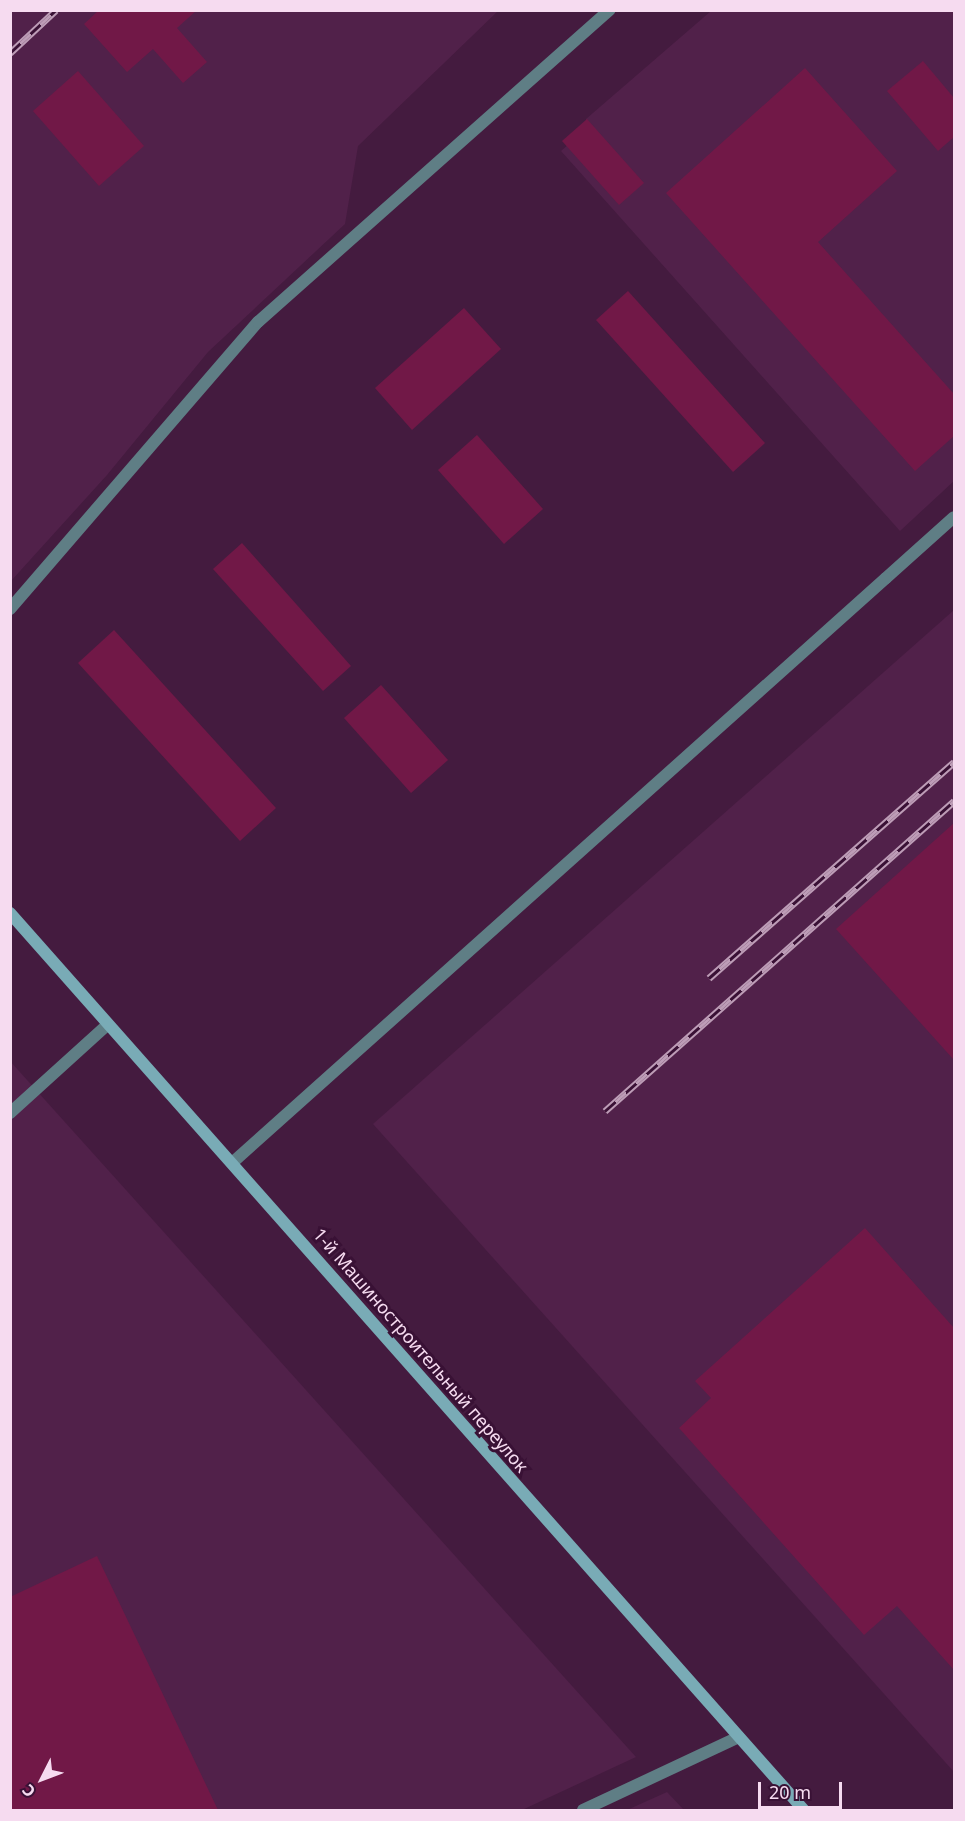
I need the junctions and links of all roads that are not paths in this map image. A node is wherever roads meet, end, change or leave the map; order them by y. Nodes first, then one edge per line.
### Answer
1 (609, 10) edge
2 (954, 517) edge
3 (10, 609) edge
4 (10, 913) edge
5 (108, 1023) junction
6 (10, 1113) edge
7 (232, 1163) junction
8 (739, 1737) junction
9 (583, 1810) edge
10 (804, 1810) edge

1 - 3 street
2 - 7 street
4 - 5 street, 1-й Машиностроительный переулок
5 - 6 street
5 - 7 street, 1-й Машиностроительный переулок
7 - 8 street, 1-й Машиностроительный переулок
8 - 9 street
8 - 10 street, 1-й Машиностроительный переулок

